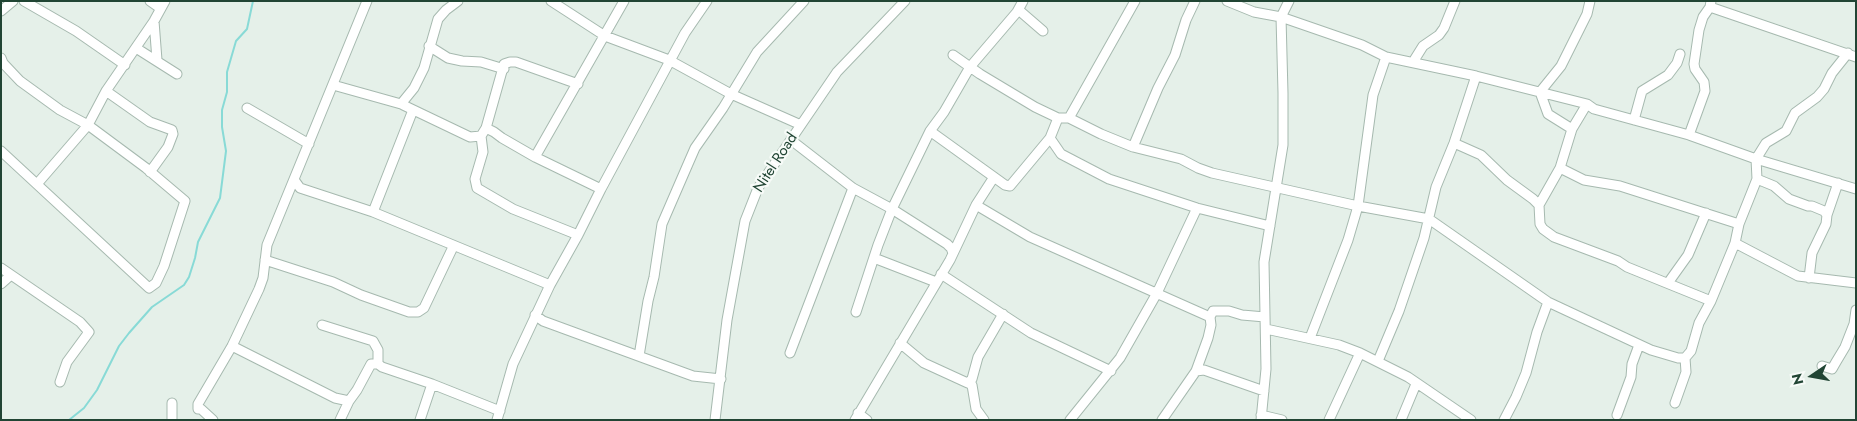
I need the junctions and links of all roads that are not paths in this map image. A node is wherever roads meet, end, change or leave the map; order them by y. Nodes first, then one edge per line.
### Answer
1 (13, 1) edge
2 (24, 1) edge
3 (150, 1) edge
4 (367, 1) edge
5 (458, 1) edge
6 (551, 1) edge
7 (624, 1) edge
8 (707, 1) edge
9 (804, 1) edge
10 (905, 1) edge
11 (1023, 1) edge
12 (1135, 1) edge
13 (1195, 1) edge
14 (1227, 1) edge
15 (1289, 1) edge
16 (1455, 1) edge
17 (1590, 1) edge
18 (1710, 4) edge
19 (163, 5) edge
20 (1, 10) edge
21 (1017, 12) junction
22 (1281, 17) junction
23 (154, 21) junction
24 (1043, 31) dead end
25 (605, 36) junction
26 (429, 46) junction
27 (136, 48) junction
28 (1680, 54) dead end
29 (953, 55) dead end
30 (1852, 55) edge
31 (2, 57) edge
32 (1386, 57) junction
33 (157, 60) junction
34 (670, 60) junction
35 (1413, 62) junction
36 (125, 65) junction
37 (970, 67) junction
38 (504, 69) junction
39 (177, 74) dead end
40 (1476, 76) junction
41 (578, 84) junction
42 (333, 85) junction
43 (106, 91) junction
44 (1540, 92) junction
45 (732, 94) junction
46 (401, 104) junction
47 (1587, 104) junction
48 (247, 108) dead end
49 (413, 110) junction
50 (1058, 118) junction
51 (1069, 118) junction
52 (1634, 120) junction
53 (88, 125) junction
54 (801, 125) junction
55 (1572, 129) junction
56 (930, 131) junction
57 (484, 132) junction
58 (1689, 135) junction
59 (1050, 138) junction
60 (791, 140) junction
61 (1454, 143) junction
62 (309, 144) junction
63 (1133, 147) junction
64 (1, 151) edge
65 (535, 158) junction
66 (1756, 159) junction
67 (1560, 168) junction
68 (150, 172) junction
69 (994, 177) junction
70 (1757, 179) junction
71 (294, 181) junction
72 (1838, 183) junction
73 (37, 184) junction
74 (1276, 187) junction
75 (853, 188) junction
76 (601, 189) junction
77 (1856, 189) edge
78 (976, 205) junction
79 (1539, 205) junction
80 (1358, 206) junction
81 (1196, 208) junction
82 (892, 209) junction
83 (373, 212) junction
84 (1706, 213) junction
85 (1827, 215) junction
86 (1429, 219) junction
87 (1739, 224) junction
88 (1270, 226) junction
89 (578, 235) junction
90 (1735, 243) junction
91 (453, 247) junction
92 (953, 253) junction
93 (874, 258) junction
94 (265, 260) junction
95 (1, 268) edge
96 (11, 275) junction
97 (939, 278) junction
98 (1809, 278) junction
99 (1668, 283) junction
100 (1856, 283) edge
101 (1, 284) edge
102 (550, 285) junction
103 (1157, 293) junction
104 (1711, 301) junction
105 (1548, 302) junction
106 (1856, 310) edge
107 (856, 312) dead end
108 (1003, 314) junction
109 (1265, 317) junction
110 (1210, 318) junction
111 (533, 319) junction
112 (322, 325) dead end
113 (1266, 329) junction
114 (1310, 338) junction
115 (900, 343) junction
116 (1639, 345) junction
117 (232, 346) junction
118 (790, 353) dead end
119 (1360, 353) junction
120 (639, 356) junction
121 (1685, 358) junction
122 (1378, 361) junction
123 (378, 364) junction
124 (1822, 366) dead end
125 (1111, 371) junction
126 (1196, 371) junction
127 (721, 379) junction
128 (60, 382) dead end
129 (968, 383) junction
130 (432, 384) junction
131 (1416, 384) junction
132 (1264, 391) junction
133 (349, 401) junction
134 (1675, 403) dead end
135 (172, 404) dead end
136 (500, 410) junction
137 (1617, 415) dead end
138 (856, 416) edge
139 (1261, 417) edge
140 (172, 420) edge
141 (213, 420) edge
142 (340, 420) edge
143 (420, 420) edge
144 (497, 420) edge
145 (716, 420) edge
146 (867, 420) edge
147 (984, 420) edge
148 (1070, 420) edge
149 (1162, 420) edge
150 (1282, 420) edge
151 (1329, 420) edge
152 (1401, 420) edge
153 (1471, 420) edge
154 (1504, 420) edge

1 - 20 street
2 - 36 street
3 - 19 street
4 - 42 street
5 - 26 street
6 - 25 street
7 - 25 street
8 - 34 street
9 - 45 street
10 - 54 street, Nitel Road
11 - 21 street
12 - 51 street
13 - 63 street
14 - 22 street
15 - 22 street
16 - 35 street
17 - 44 street
18 - 30 street
18 - 58 street
19 - 23 street
21 - 24 street
21 - 37 street
22 - 32 street
22 - 74 street
23 - 27 street
23 - 33 street
25 - 34 street
25 - 41 street
26 - 38 street
26 - 46 street
27 - 33 street
27 - 36 street
28 - 52 street
29 - 37 street
30 - 66 street
31 - 53 street
32 - 35 street
32 - 80 street
33 - 39 street
34 - 45 street
34 - 76 street
35 - 40 street
36 - 43 street
37 - 50 street
37 - 56 street
38 - 41 street
38 - 57 street
40 - 44 street
40 - 61 street
41 - 65 street
42 - 46 street
42 - 62 street
43 - 53 street
43 - 68 street
44 - 47 street
44 - 55 street
45 - 54 street
45 - 120 street
46 - 49 street
47 - 52 street
47 - 55 street
48 - 62 street
49 - 57 street
49 - 83 street
50 - 51 street
50 - 59 street
51 - 63 street
52 - 58 street
53 - 68 street
53 - 73 street
54 - 60 street, Nitel Road
55 - 67 street
56 - 69 street
56 - 82 street
57 - 65 street
57 - 89 street
58 - 66 street
59 - 69 street
59 - 81 street
60 - 75 street
60 - 127 street, Nitel Road
61 - 79 street
61 - 86 street
62 - 71 street
63 - 74 street
64 - 73 street
65 - 76 street
66 - 70 street
66 - 72 street
67 - 79 street
67 - 84 street
68 - 73 street
69 - 78 street
70 - 85 street
70 - 87 street
71 - 83 street
71 - 94 street
72 - 77 street
72 - 85 street
74 - 80 street
74 - 88 street
75 - 82 street
75 - 118 street
76 - 89 street
78 - 92 street
78 - 103 street
79 - 99 street
80 - 86 street
80 - 114 street
81 - 88 street
81 - 103 street
82 - 92 street
82 - 93 street
83 - 91 street
84 - 87 street
84 - 99 street
85 - 98 street
86 - 105 street
86 - 122 street
87 - 90 street
88 - 109 street
89 - 102 street
90 - 98 street
90 - 104 street
91 - 94 street
91 - 102 street
92 - 97 street
93 - 97 street
93 - 107 street
94 - 117 street
95 - 96 street
96 - 101 street
96 - 128 street
97 - 108 street
97 - 115 street
98 - 100 street
99 - 104 street
102 - 111 street
103 - 110 street
103 - 125 street
104 - 121 street
105 - 116 street
105 - 154 street
106 - 124 street
108 - 125 street
108 - 129 street
109 - 110 street
109 - 113 street
110 - 126 street
111 - 120 street
111 - 136 street
112 - 123 street
113 - 114 street
113 - 132 street
114 - 119 street
115 - 129 street
115 - 138 street
116 - 121 street
116 - 137 street
117 - 133 street
117 - 141 street
119 - 122 street
119 - 151 street
120 - 127 street
121 - 134 street
122 - 131 street
123 - 130 street
123 - 133 street
125 - 148 street
126 - 132 street
126 - 149 street
127 - 145 street, Nitel Road
129 - 147 street
130 - 136 street
130 - 143 street
131 - 152 street
131 - 153 street
132 - 139 street
133 - 142 street
135 - 140 street
136 - 144 street
138 - 146 street
139 - 150 street

